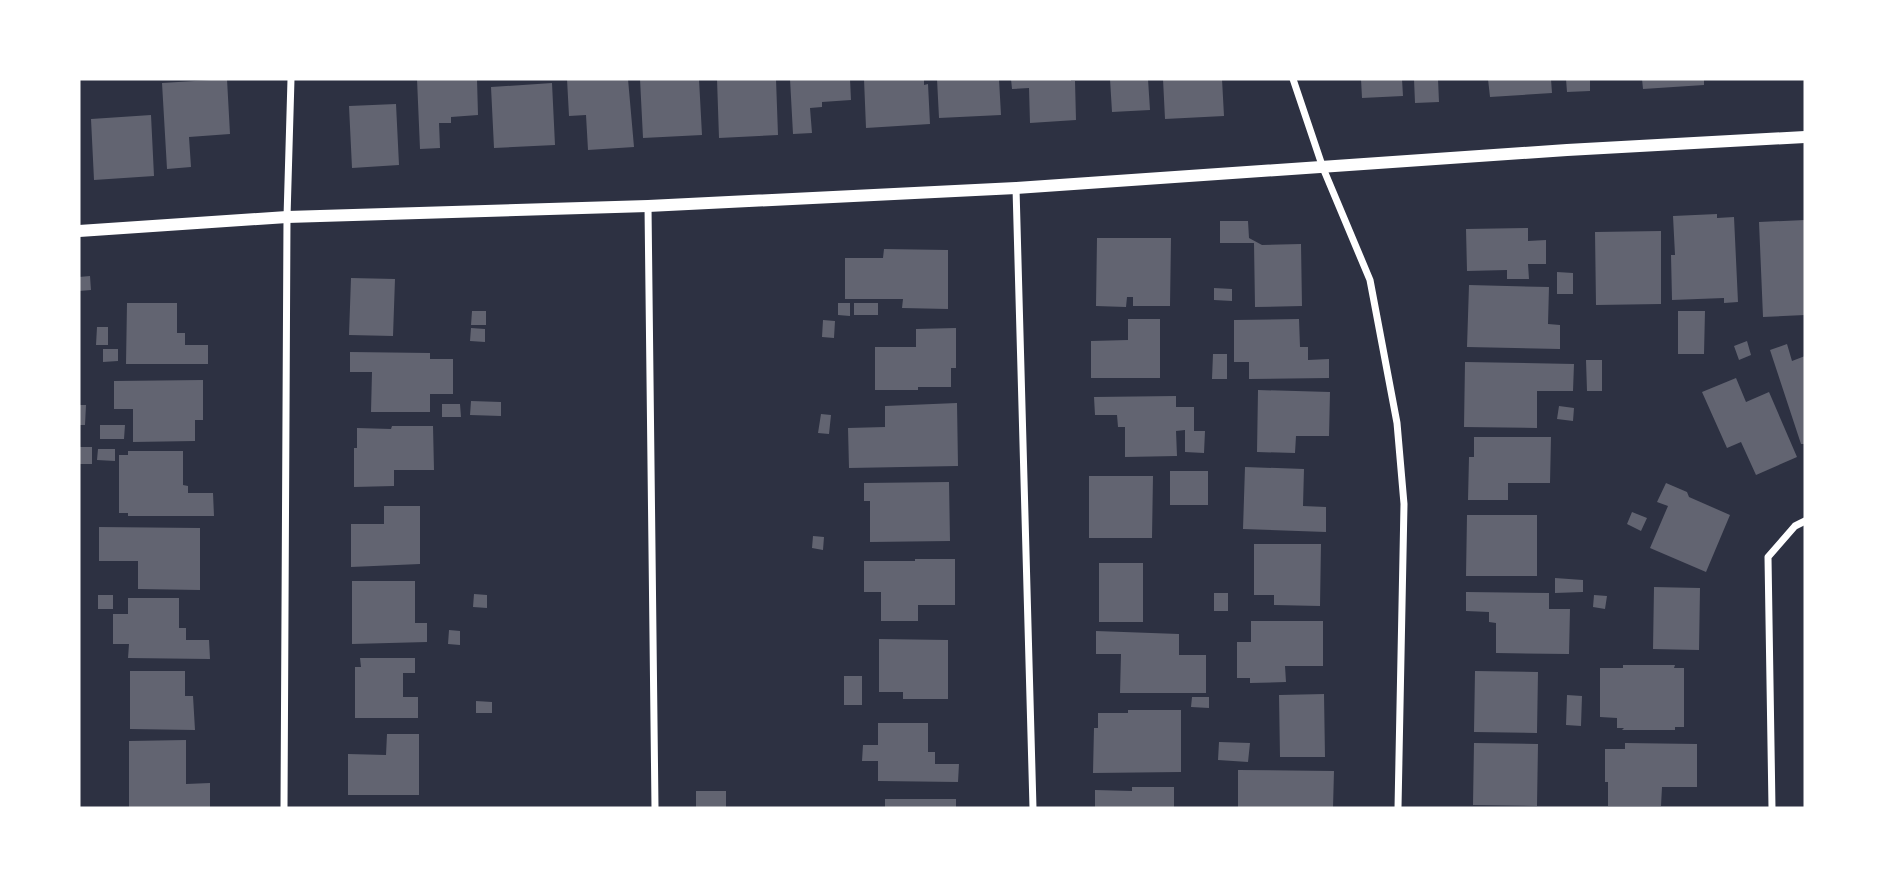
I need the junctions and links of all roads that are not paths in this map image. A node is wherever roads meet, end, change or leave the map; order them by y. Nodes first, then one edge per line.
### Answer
1 (291, 79) edge
2 (1293, 79) edge
3 (1805, 137) edge
4 (1323, 168) junction
5 (1016, 188) junction
6 (648, 206) junction
7 (287, 218) junction
8 (79, 231) edge
9 (1805, 521) edge
10 (284, 808) edge
11 (655, 808) edge
12 (1033, 808) edge
13 (1398, 808) edge
14 (1772, 808) edge

1 - 7 street
2 - 4 street
3 - 4 street
4 - 5 street
4 - 13 street
5 - 6 street
5 - 12 street
6 - 7 street
6 - 11 street
7 - 8 street
7 - 10 street
9 - 14 street

